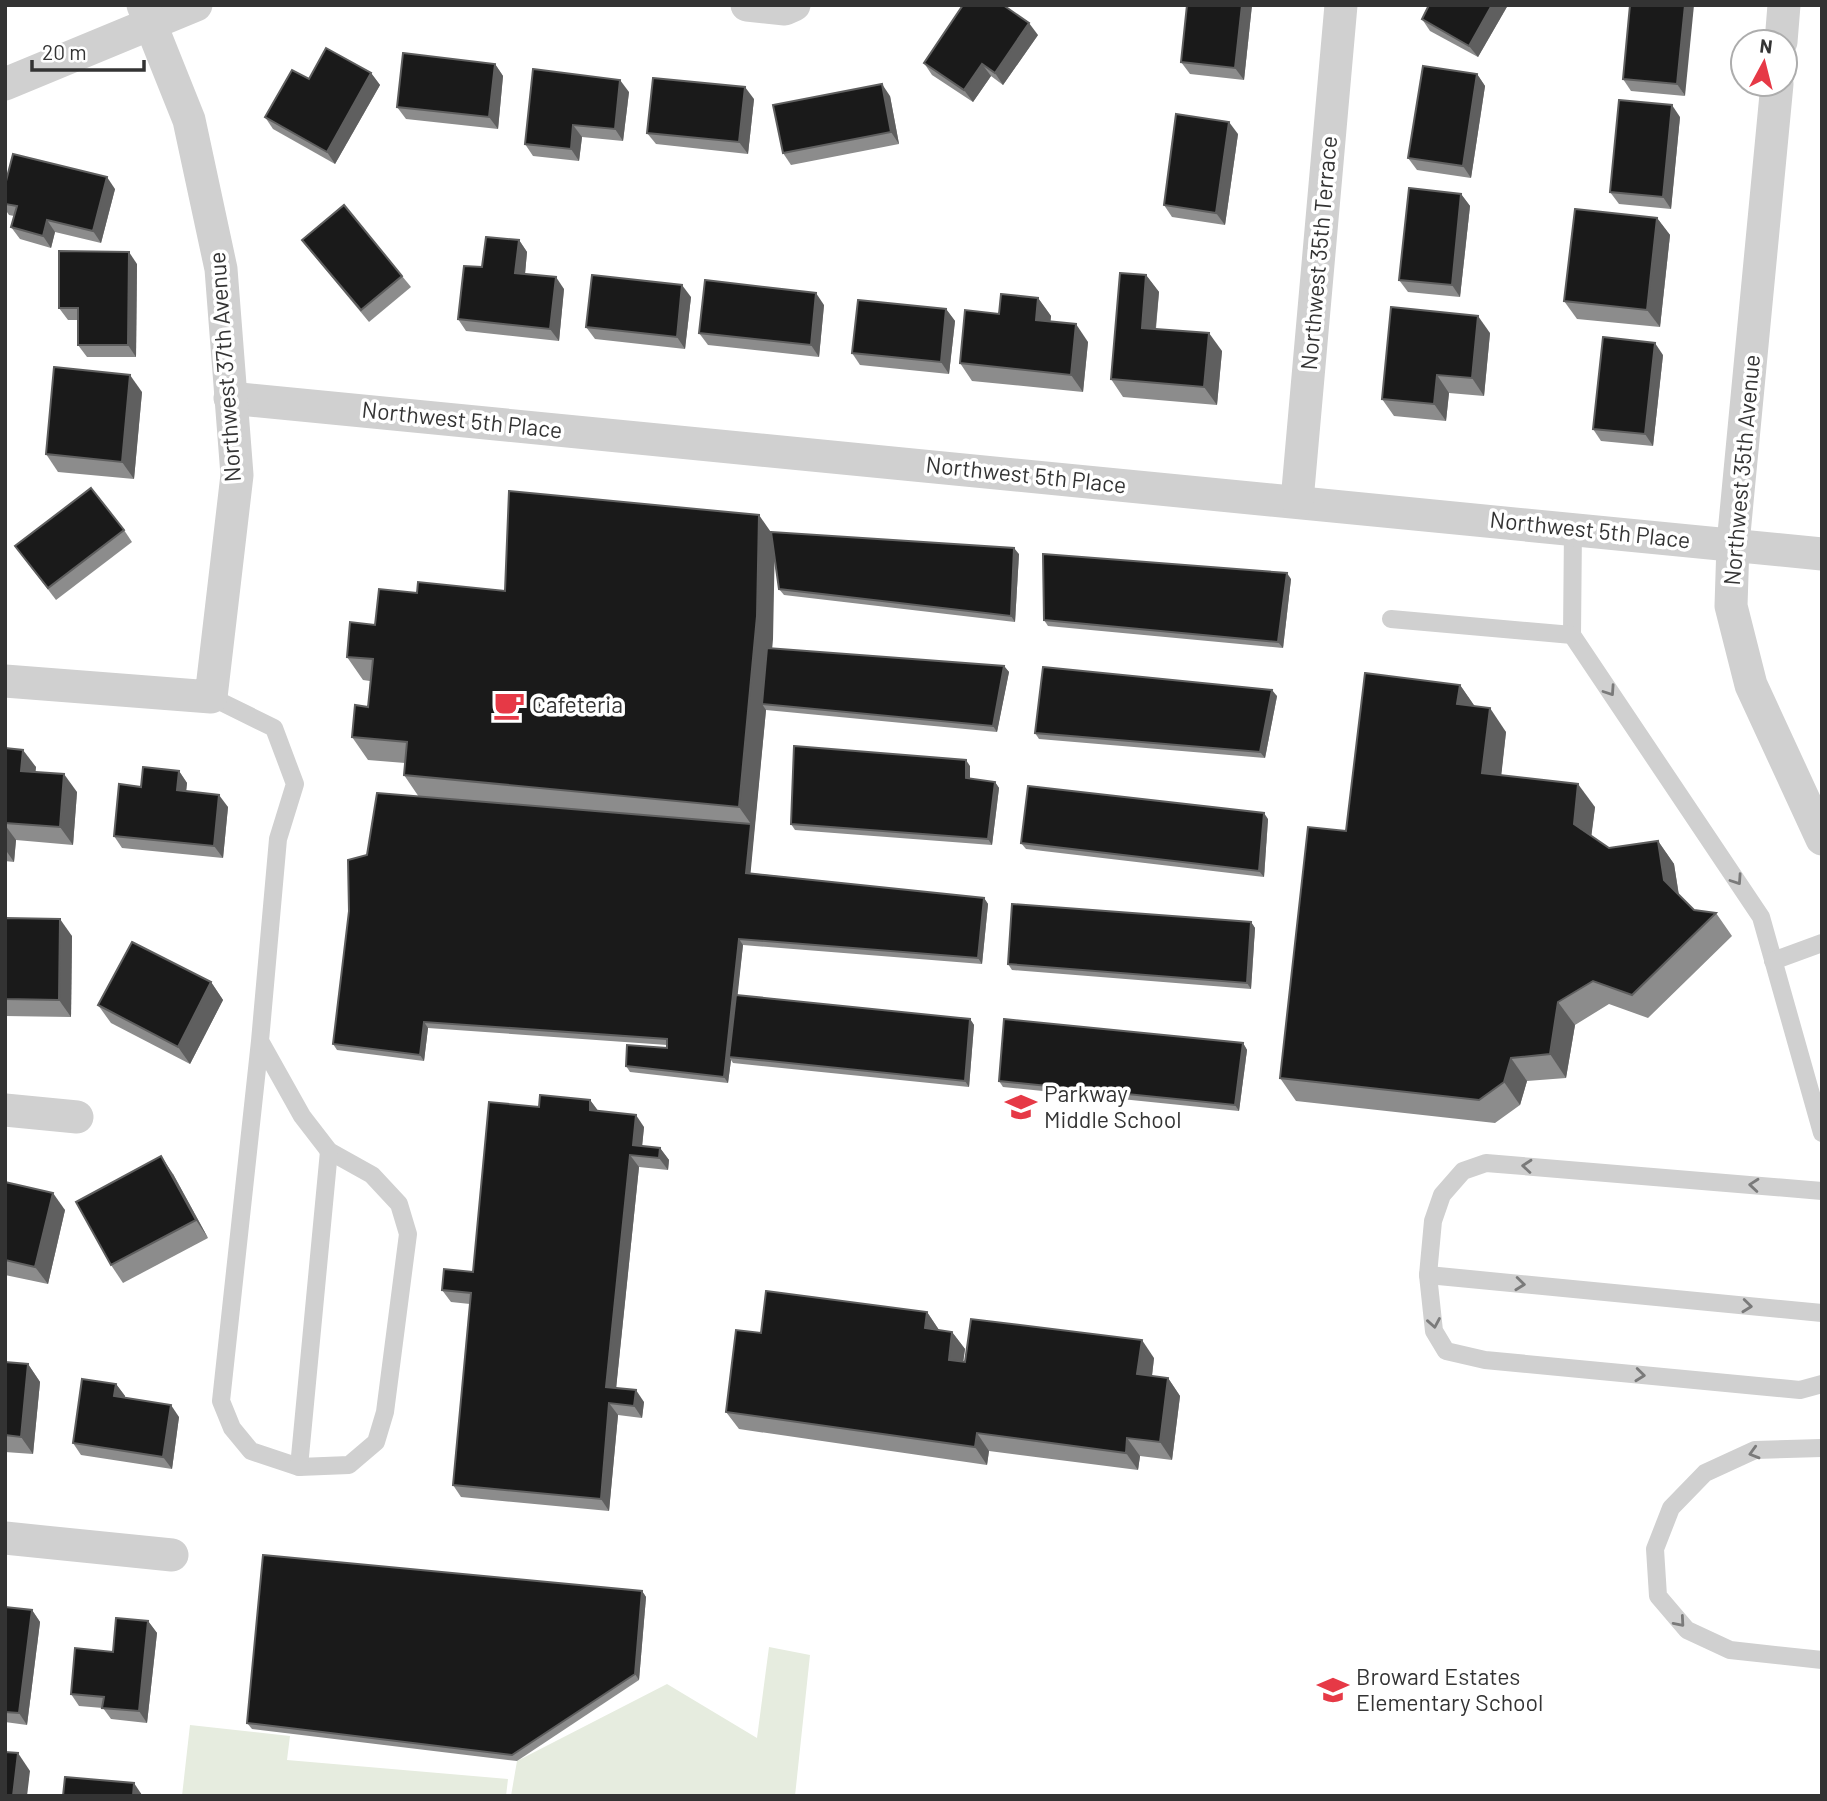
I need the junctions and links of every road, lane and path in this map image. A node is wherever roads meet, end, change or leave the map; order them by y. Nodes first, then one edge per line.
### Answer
1 (196, 5) edge
2 (747, 5) edge
3 (794, 5) edge
4 (1341, 5) edge
5 (1784, 5) edge
6 (147, 15) edge
7 (1782, 28) edge
8 (5, 84) edge
9 (1776, 98) edge
10 (230, 398) junction
11 (1297, 501) junction
12 (1573, 528) junction
13 (1733, 544) junction
14 (1822, 554) edge
15 (1391, 619) dead end
16 (1572, 635) junction
17 (5, 681) edge
18 (211, 697) junction
19 (1822, 839) edge
20 (1822, 943) edge
21 (1773, 961) junction
22 (260, 1041) junction
23 (5, 1110) edge
24 (76, 1117) dead end
25 (1822, 1133) edge
26 (329, 1151) junction
27 (1822, 1191) edge
28 (1428, 1275) junction
29 (1822, 1313) edge
30 (1822, 1384) edge
31 (1822, 1448) edge
32 (299, 1466) junction
33 (5, 1538) edge
34 (172, 1555) dead end
35 (1822, 1660) edge

1 - 6 street
2 - 3 street
4 - 11 street, Northwest 35th Terrace
5 - 7 street
6 - 8 street
6 - 10 street, Northwest 37th Avenue
9 - 13 street, Northwest 35th Avenue
10 - 11 street, Northwest 5th Place
10 - 18 street, Northwest 37th Avenue
11 - 12 street, Northwest 5th Place
12 - 13 street, Northwest 5th Place
12 - 16 lane
13 - 14 street, Northwest 5th Place
13 - 19 street, Northwest 35th Avenue
15 - 16 lane
16 -> 21 lane
17 - 18 street
18 - 22 lane
20 - 21 lane
21 - 25 lane
22 - 26 lane
22 - 32 lane
23 - 24 street
26 - 32 lane
26 - 32 lane
27 -> 28 lane
28 -> 29 lane
28 -> 30 lane
31 -> 35 lane
33 - 34 street

